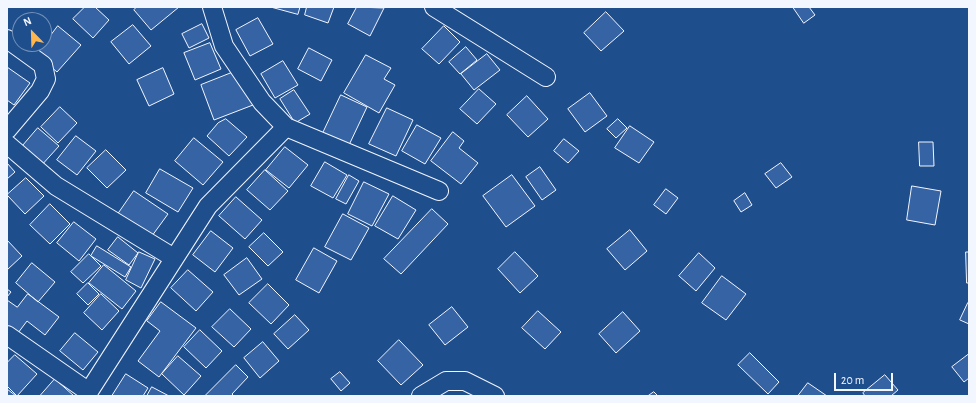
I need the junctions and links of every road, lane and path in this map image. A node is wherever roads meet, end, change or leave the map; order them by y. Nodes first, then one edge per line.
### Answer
1 (212, 7) edge
2 (434, 7) edge
3 (7, 39) edge
4 (546, 76) dead end
5 (286, 127) junction
6 (7, 130) edge
7 (7, 144) edge
8 (439, 191) dead end
9 (174, 258) junction
10 (7, 335) edge
11 (88, 394) edge
12 (421, 396) edge
13 (495, 396) edge

1 - 5 street
2 - 4 street
3 - 6 street
5 - 8 street
5 - 9 street
7 - 9 street
9 - 11 street
10 - 11 street
12 - 13 street

